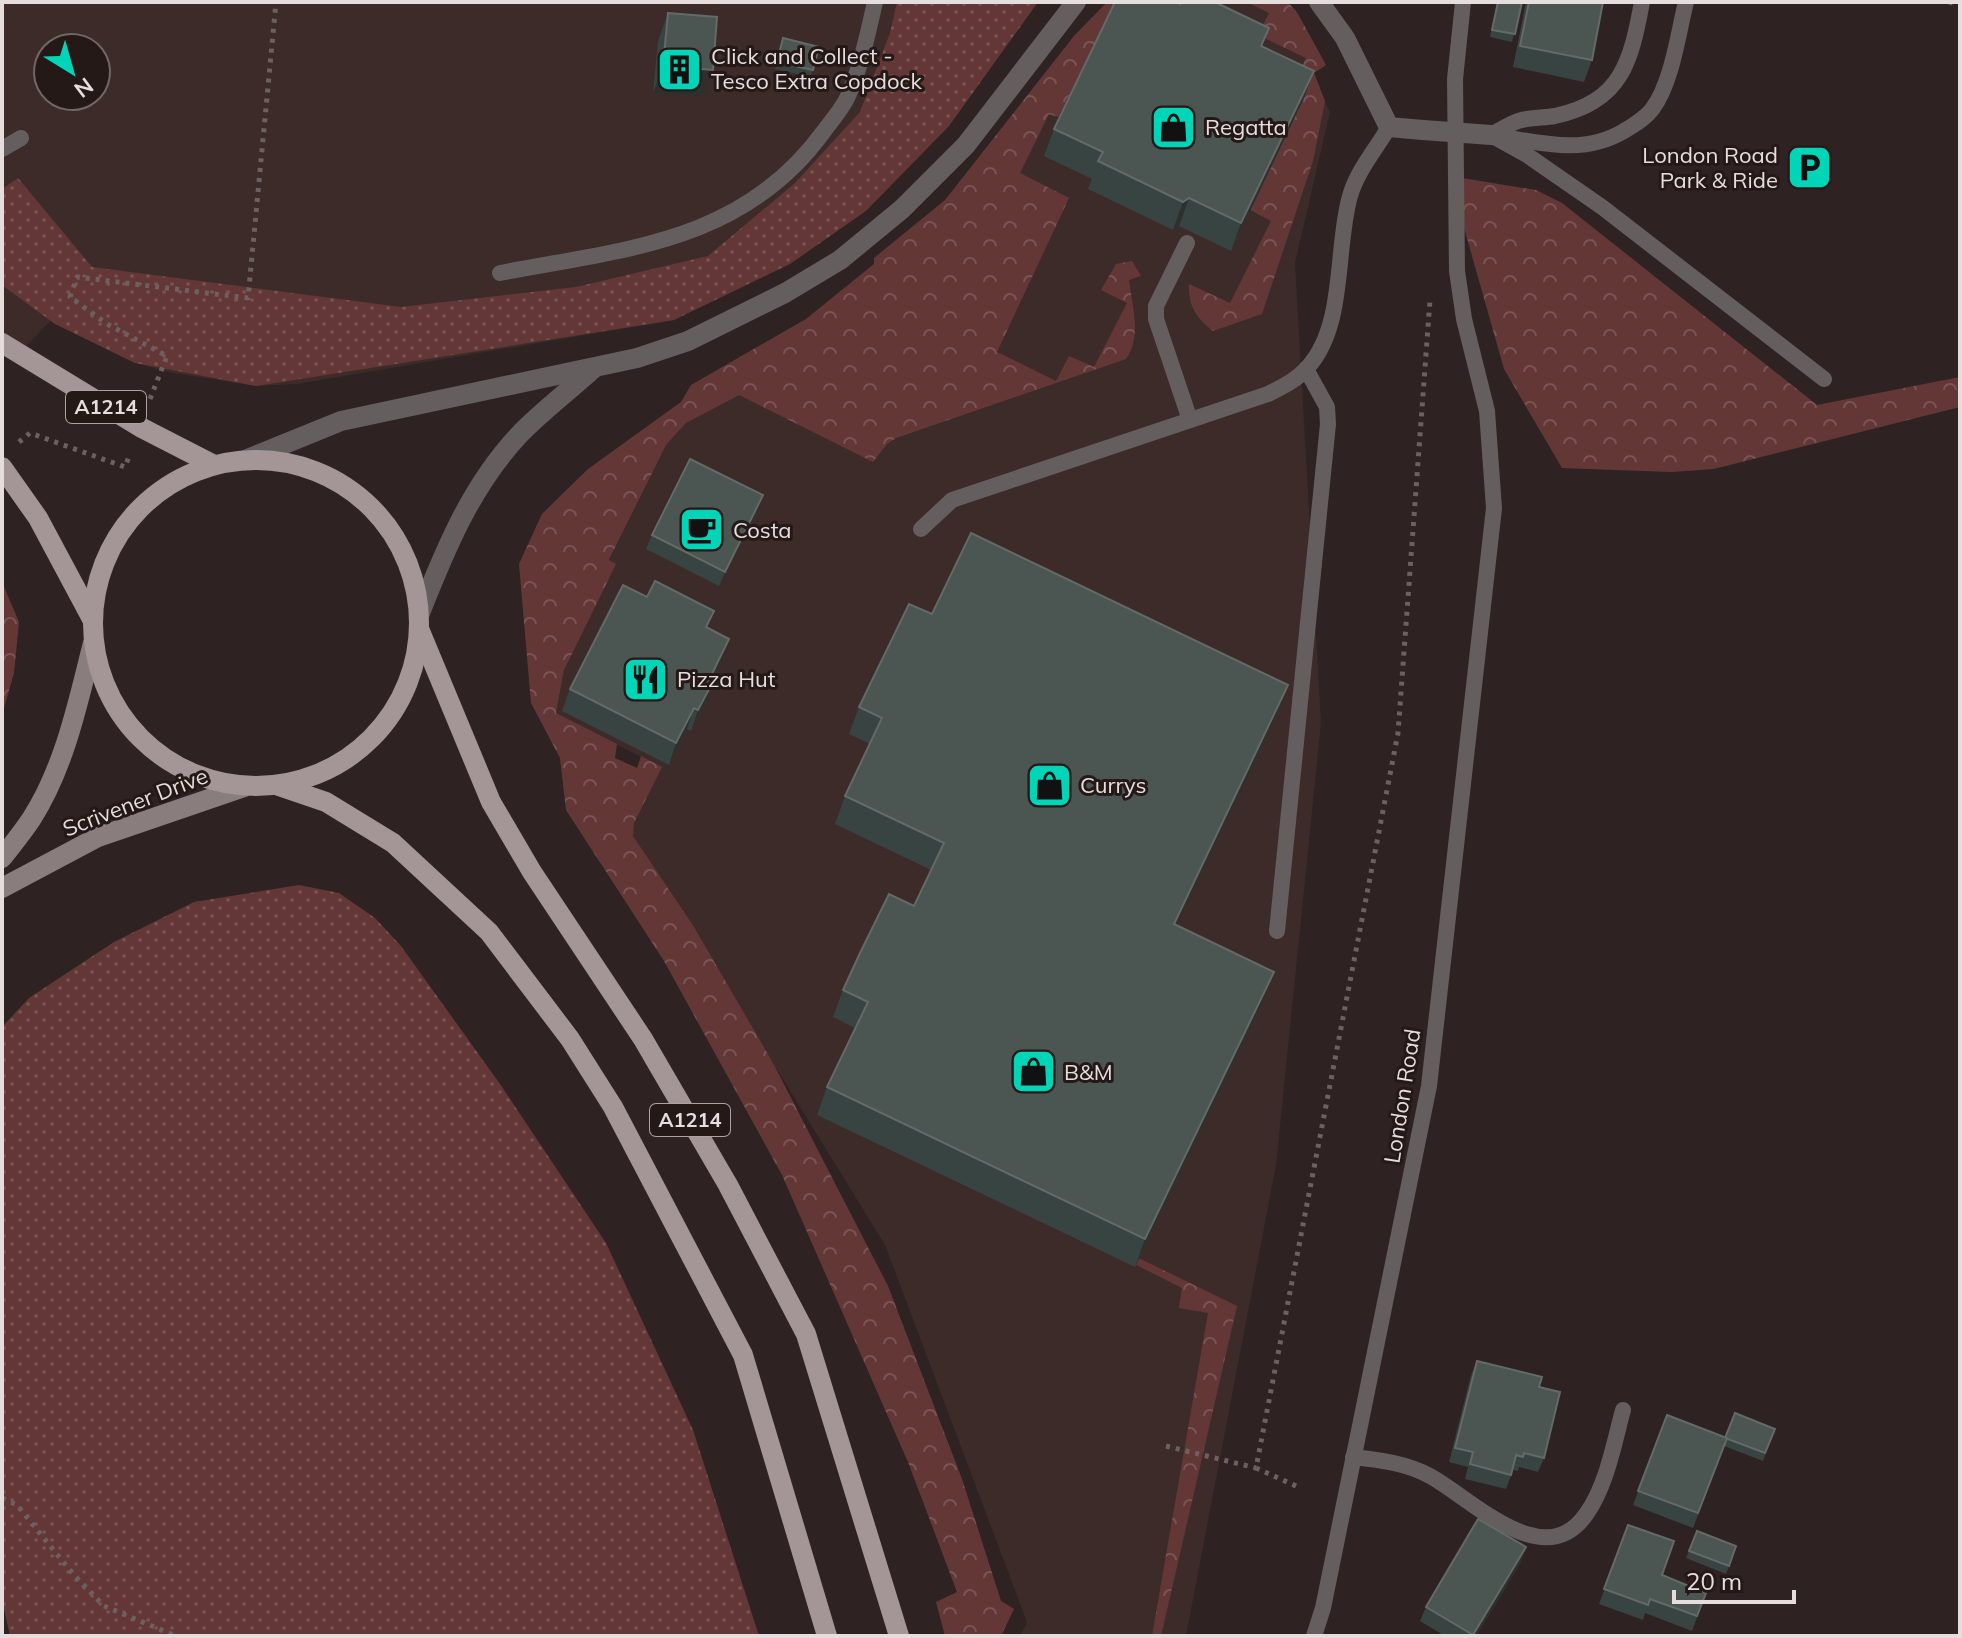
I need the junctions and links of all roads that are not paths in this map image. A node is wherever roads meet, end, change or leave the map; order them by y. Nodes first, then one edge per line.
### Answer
1 (875, 2) edge
2 (1076, 2) edge
3 (1319, 2) edge
4 (1463, 2) edge
5 (1642, 2) edge
6 (1686, 2) edge
7 (1389, 127) junction
8 (1491, 135) junction
9 (21, 138) dead end
10 (2, 149) edge
11 (1187, 243) dead end
12 (500, 273) dead end
13 (2, 343) edge
14 (593, 369) junction
15 (1306, 369) junction
16 (1824, 379) dead end
17 (1190, 420) junction
18 (245, 460) junction
19 (214, 465) junction
20 (2, 467) edge
21 (921, 529) dead end
22 (92, 619) junction
23 (420, 622) junction
24 (93, 643) junction
25 (279, 786) junction
26 (244, 787) junction
27 (2, 858) edge
28 (2, 888) edge
29 (1277, 931) dead end
30 (1623, 1410) dead end
31 (1353, 1457) junction
32 (827, 1636) edge
33 (899, 1636) edge
34 (1314, 1636) edge

1 - 12 lane
2 - 14 street
3 - 7 street
4 - 31 lane, London Road
5 - 8 lane
6 - 8 lane
7 - 8 street, bridge
7 - 15 lane
8 - 16 lane
9 - 10 lane
11 - 17 lane
13 - 19 main road, A1214
14 - 18 street
14 - 23 street
15 - 17 lane
15 - 29 lane
17 - 21 lane
18 - 19 main road
18 - 23 main road
19 - 22 main road
20 - 22 main road
22 - 24 main road
23 - 25 main road
23 - 33 main road, A1214
24 - 26 main road
24 - 27 street, Scrivener Drive
25 - 26 main road
25 - 32 main road, A1214
26 - 28 street, Scrivener Drive
30 - 31 lane
31 - 34 lane, London Road

